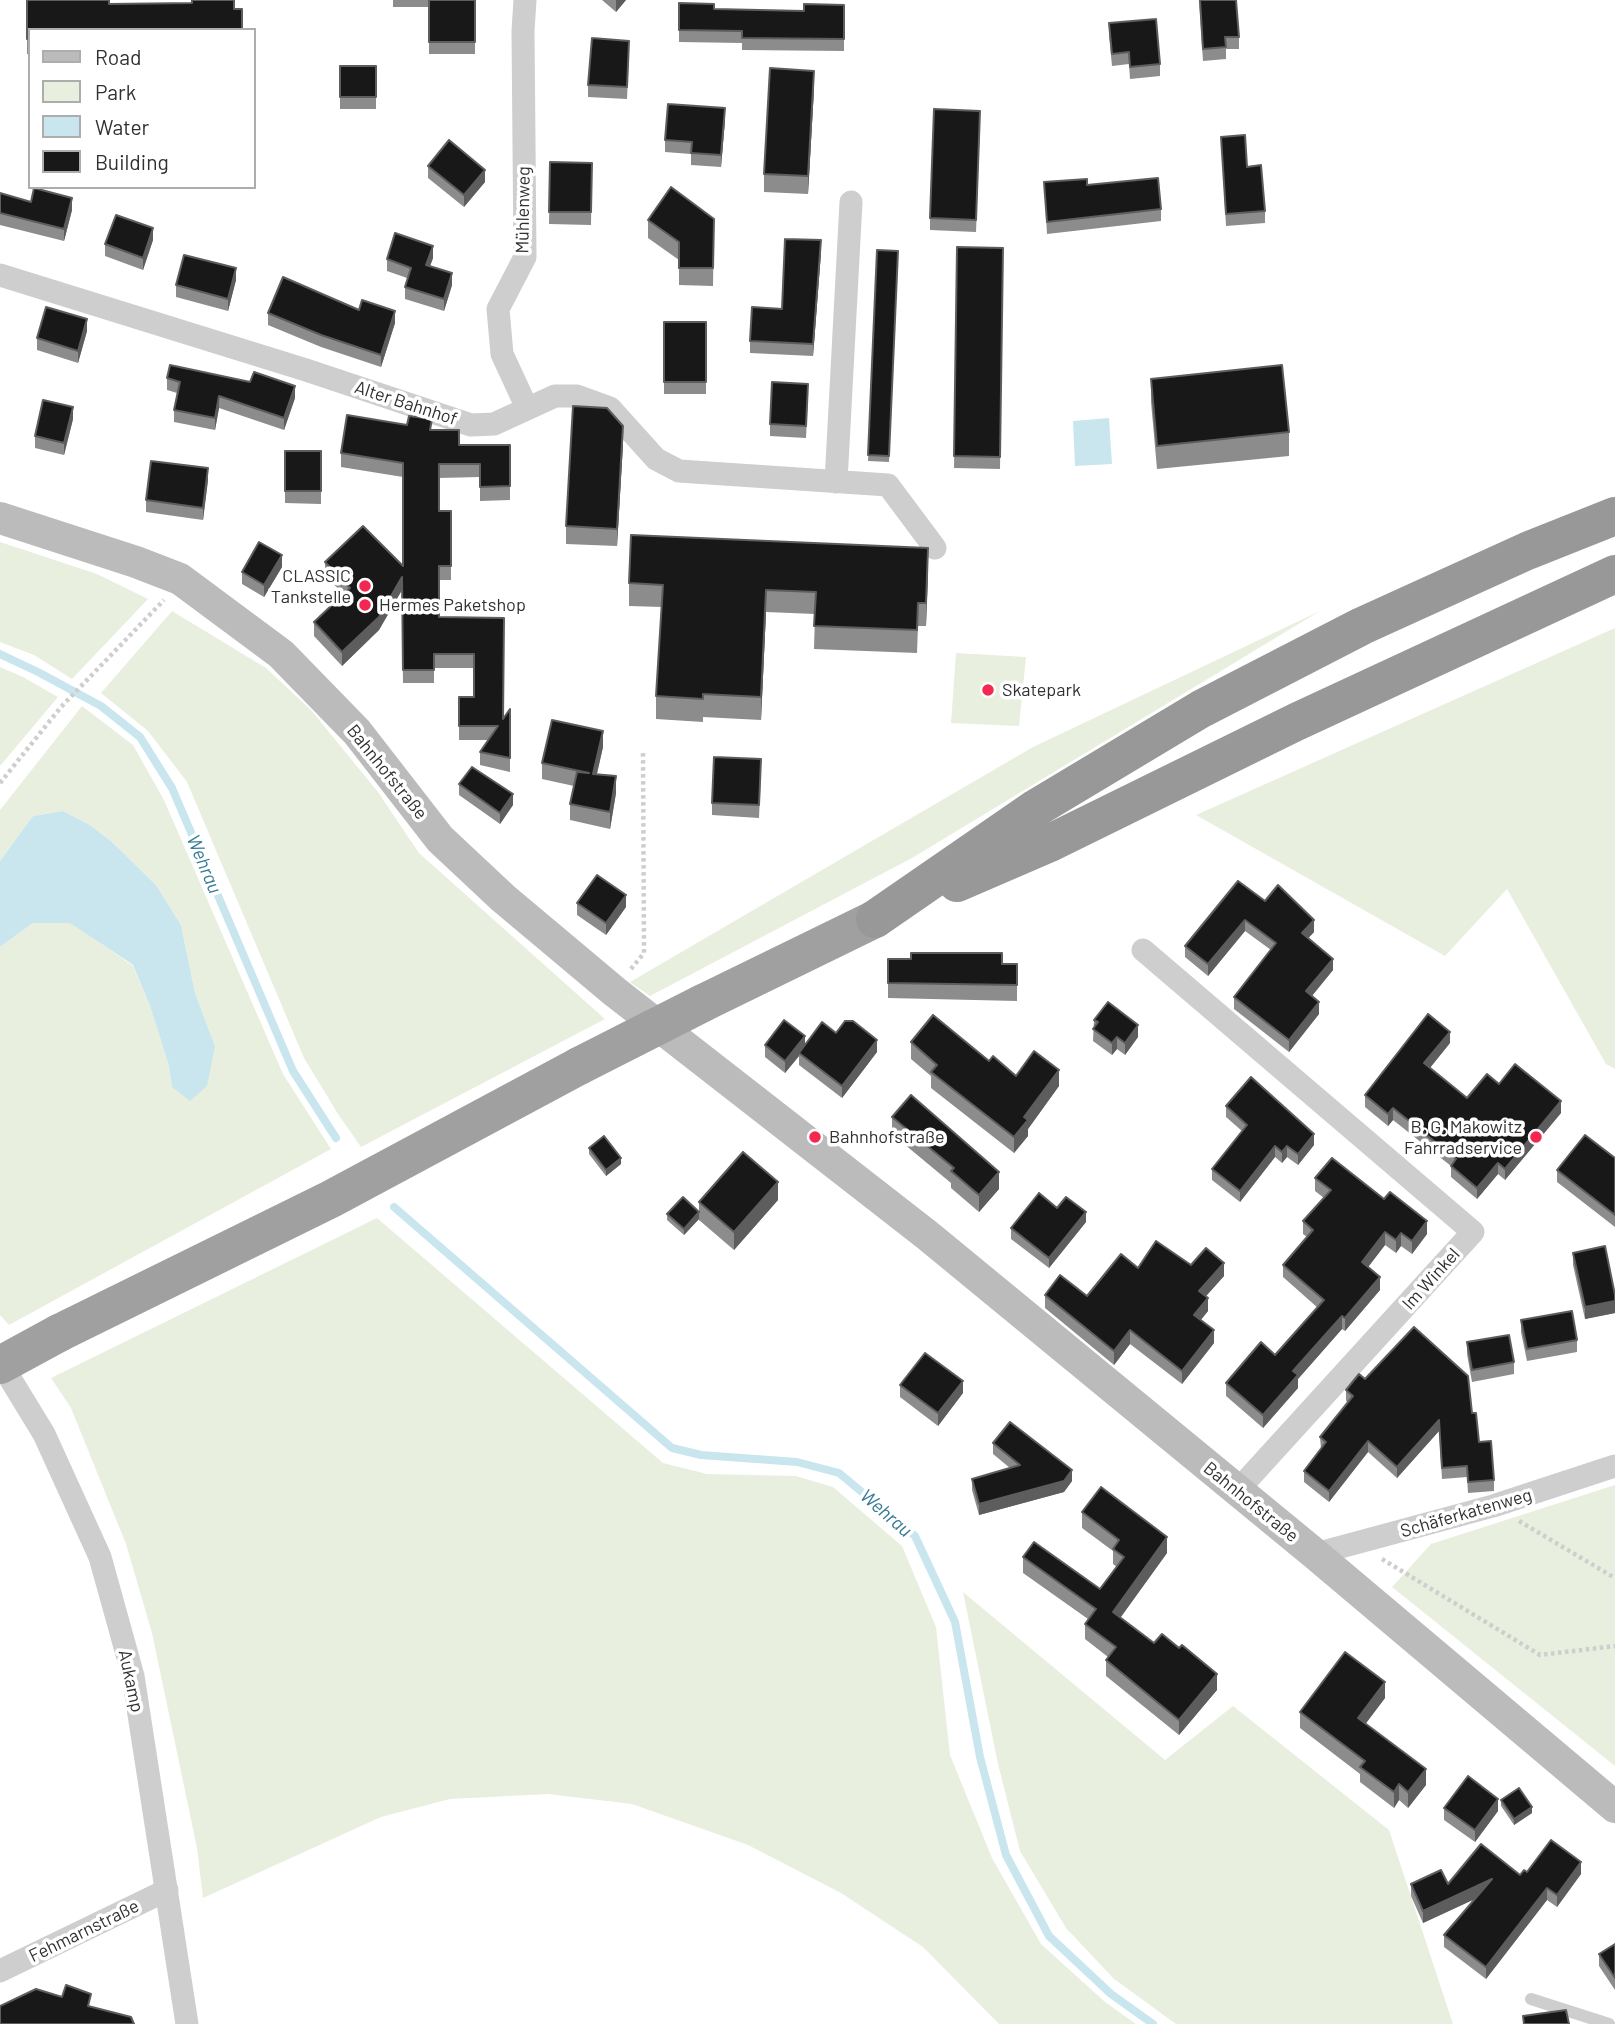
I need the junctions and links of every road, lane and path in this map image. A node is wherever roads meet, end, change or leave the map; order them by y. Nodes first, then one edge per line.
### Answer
1 (525, 0) edge
2 (851, 202) dead end
3 (0, 275) edge
4 (527, 408) junction
5 (836, 482) junction
6 (1615, 516) edge
7 (0, 518) edge
8 (935, 548) dead end
9 (1615, 573) edge
10 (186, 582) junction
11 (643, 751) dead end
12 (0, 783) edge
13 (875, 919) junction
14 (1143, 950) dead end
15 (615, 992) junction
16 (0, 1364) edge
17 (1615, 1466) edge
18 (1237, 1491) junction
19 (1493, 1506) junction
20 (1357, 1544) junction
21 (1315, 1554) junction
22 (1615, 1578) edge
23 (1615, 1646) edge
24 (1615, 1807) edge
25 (167, 1890) junction
26 (0, 1971) edge
27 (1531, 1998) dead end
28 (187, 2024) edge
29 (1609, 2024) edge

1 - 4 street, Mühlenweg
2 - 5 street
3 - 4 street, Alter Bahnhof
4 - 5 street, Alter Bahnhof
5 - 8 street, Alter Bahnhof
6 - 13 highway
7 - 10 main road, Bahnhofstraße
9 - 13 highway
10 - 12 path
10 - 15 main road, Bahnhofstraße
11 - 15 path
13 - 16 highway, bridge
14 - 18 street, Im Winkel
15 - 18 main road, Bahnhofstraße
16 - 25 street, Aukamp
17 - 19 street, Schäferkatenweg
18 - 21 main road, Bahnhofstraße
19 - 20 street, Schäferkatenweg
19 - 22 path
20 - 21 street, Schäferkatenweg
20 - 23 path
21 - 24 main road, Bahnhofstraße
25 - 26 street, Fehmarnstraße
25 - 28 street, Aukamp
27 - 29 lane

